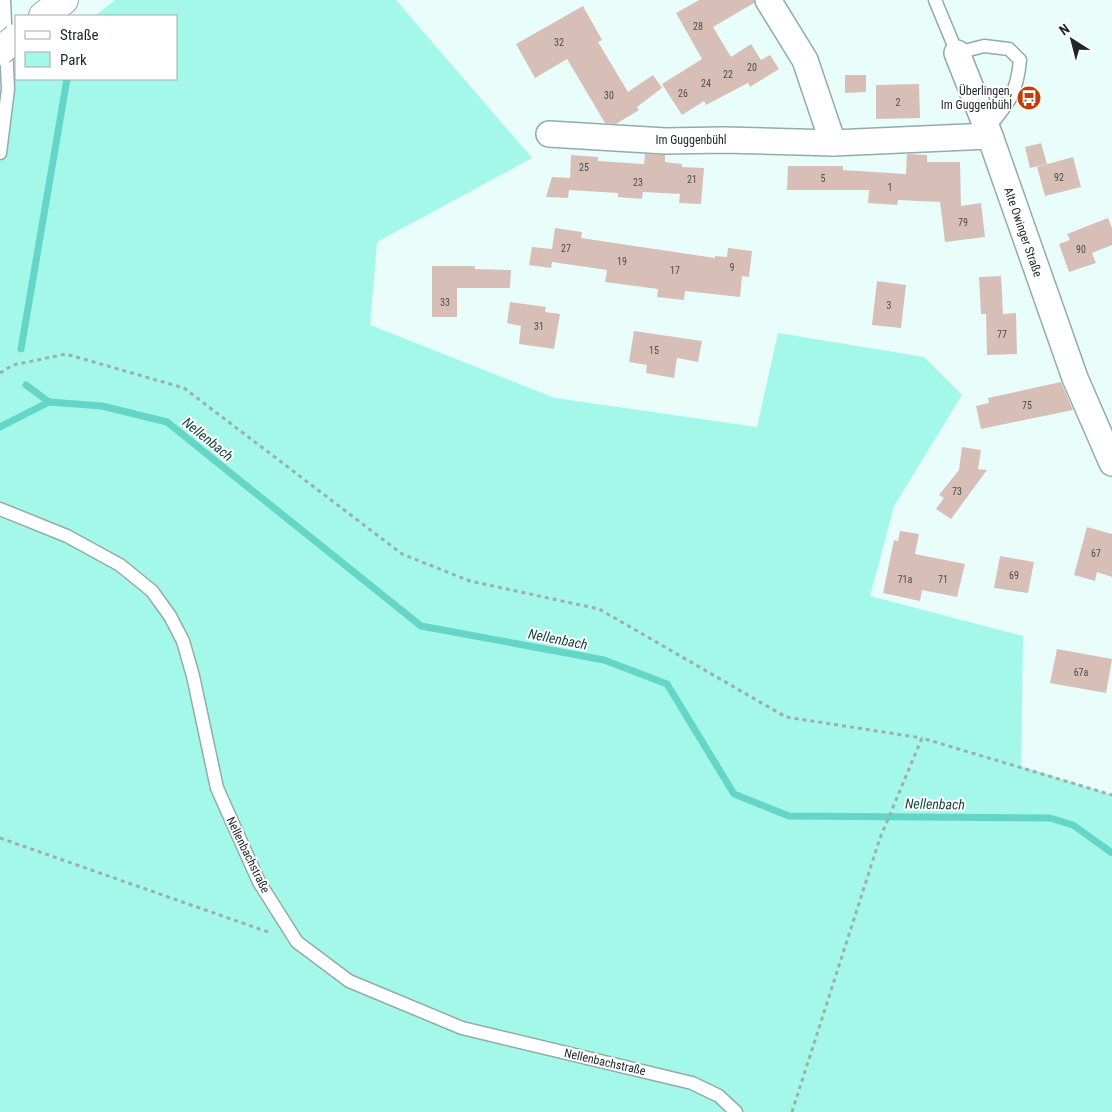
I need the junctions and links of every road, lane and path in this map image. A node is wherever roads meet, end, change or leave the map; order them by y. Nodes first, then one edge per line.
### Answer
1 (4, 0) edge
2 (64, 0) edge
3 (768, 0) edge
4 (935, 0) edge
5 (44, 15) edge
6 (11, 26) edge
7 (0, 51) edge
8 (957, 53) junction
9 (988, 133) junction
10 (549, 134) dead end
11 (833, 144) junction
12 (0, 153) edge
13 (0, 373) edge
14 (1112, 463) edge
15 (0, 509) edge
16 (922, 738) junction
17 (1112, 794) edge
18 (0, 838) edge
19 (297, 942) junction
20 (736, 1112) edge
21 (792, 1112) edge

1 - 6 lane
2 - 5 main road
3 - 11 street
4 - 8 lane, Alte Owinger Straße
6 - 7 main road, bridge
6 - 12 lane
8 - 9 street, Alte Owinger Straße
8 - 9 lane
9 - 11 street, Im Guggenbühl
9 - 14 street, Alte Owinger Straße
10 - 11 street, Im Guggenbühl
13 - 16 path
15 - 19 lane, Nellenbachstraße
16 - 17 path
16 - 21 path
18 - 19 path
19 - 20 lane, Nellenbachstraße

